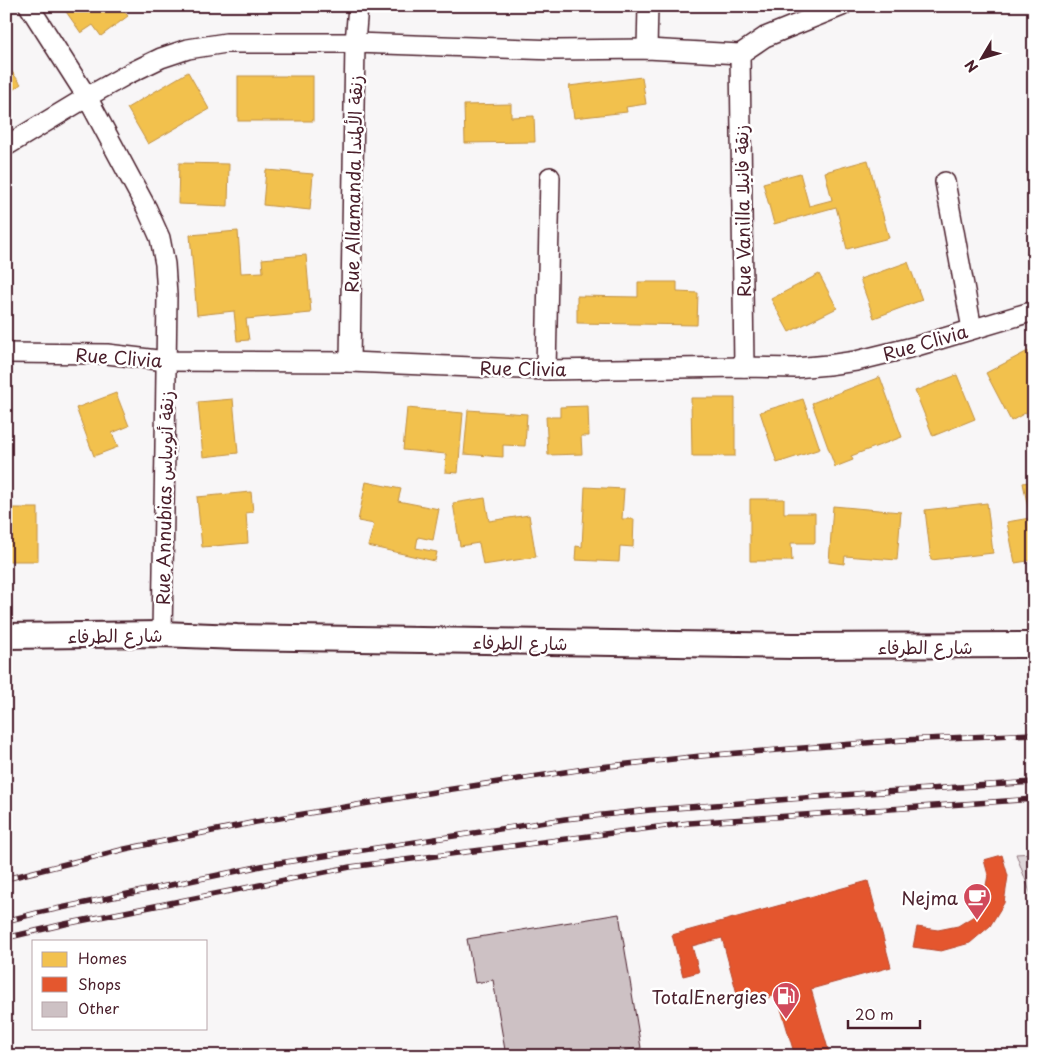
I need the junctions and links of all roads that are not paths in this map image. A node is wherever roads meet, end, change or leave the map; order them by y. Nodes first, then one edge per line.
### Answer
1 (29, 6) edge
2 (358, 6) edge
3 (648, 6) edge
4 (842, 6) edge
5 (355, 43) junction
6 (647, 48) junction
7 (740, 54) junction
8 (87, 97) junction
9 (6, 146) edge
10 (550, 177) dead end
11 (945, 182) dead end
12 (1034, 311) edge
13 (972, 329) junction
14 (6, 353) edge
15 (166, 360) junction
16 (350, 362) junction
17 (744, 367) junction
18 (546, 370) junction
19 (162, 634) junction
20 (6, 636) edge
21 (1034, 645) edge

1 - 8 street, Rue Annubias زنقة أنوبياس
2 - 5 street, Rue Allamanda زنقة الألمندا
3 - 6 street
4 - 7 street
5 - 6 street
5 - 8 street
5 - 16 street, Rue Allamanda زنقة الألمندا
6 - 7 street
7 - 17 street, Rue Vanilla زنقة فانيلا
8 - 9 street
8 - 15 street, Rue Annubias زنقة أنوبياس
10 - 18 street
11 - 13 street
12 - 13 street, Rue Clivia
13 - 17 street, Rue Clivia
14 - 15 street, Rue Clivia
15 - 16 street, Rue Clivia
15 - 19 street, Rue Annubias زنقة أنوبياس
16 - 18 street, Rue Clivia
17 - 18 street, Rue Clivia
19 - 20 street, شارع الطرفاء
19 - 21 street, شارع الطرفاء

